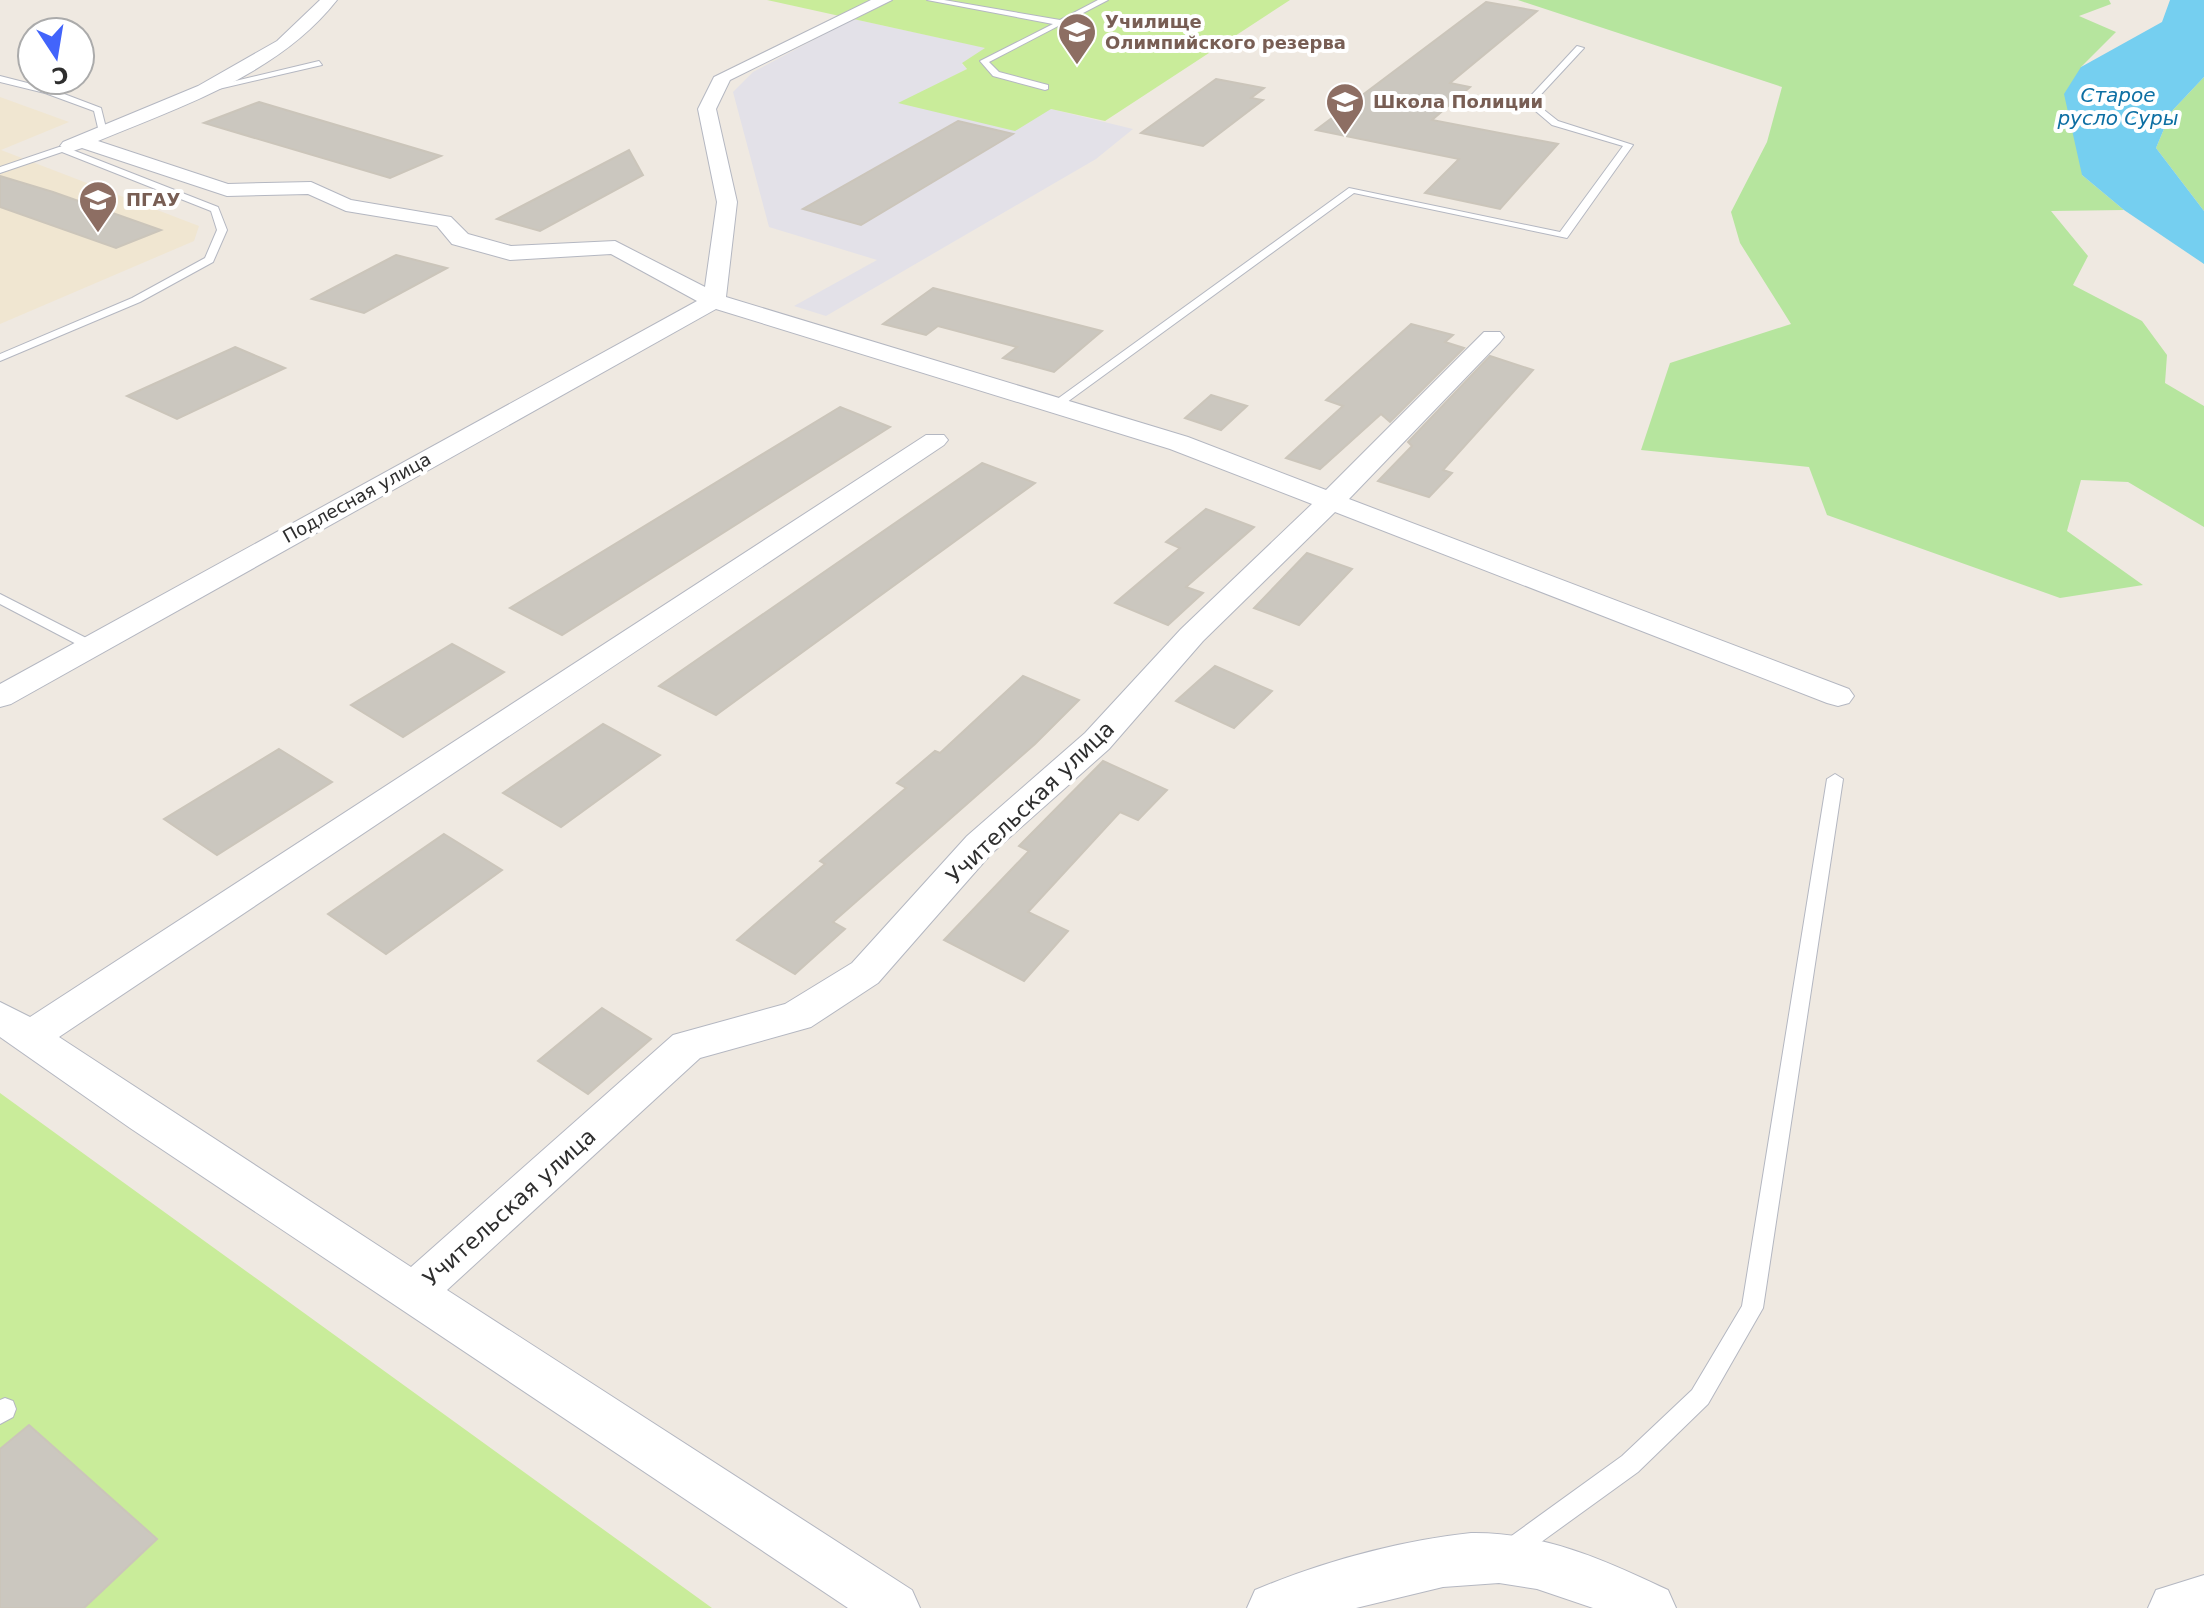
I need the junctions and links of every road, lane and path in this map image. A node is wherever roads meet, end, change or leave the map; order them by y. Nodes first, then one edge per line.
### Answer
1 (884, 0) edge
2 (931, 0) edge
3 (1104, 0) edge
4 (324, 1) edge
5 (1061, 23) junction
6 (1580, 48) dead end
7 (319, 63) dead end
8 (0, 79) edge
9 (1045, 87) dead end
10 (204, 90) junction
11 (103, 132) junction
12 (72, 145) junction
13 (0, 170) edge
14 (714, 301) junction
15 (1492, 337) dead end
16 (0, 358) edge
17 (1055, 405) junction
18 (935, 440) dead end
19 (1331, 501) junction
20 (0, 598) edge
21 (89, 645) junction
22 (1838, 696) dead end
23 (0, 697) edge
24 (1835, 779) dead end
25 (16, 1027) edge
26 (413, 1293) junction
27 (1500, 1557) junction
28 (2204, 1601) edge
29 (894, 1608) edge
30 (1273, 1608) edge
31 (1650, 1608) edge
32 (2174, 1608) edge

1 - 14 street
2 - 5 lane
3 - 5 lane
4 - 10 street
5 - 9 lane
6 - 17 lane
7 - 10 lane
8 - 11 lane
10 - 11 street
11 - 12 street
12 - 13 lane
12 - 14 street
12 - 16 lane
14 - 17 street
14 - 21 street, Подлесная улица
15 - 19 street, Учительская улица
17 - 19 street
18 - 25 street
19 - 22 street
19 - 26 street, Учительская улица
20 - 21 lane
21 - 23 street, Подлесная улица
24 - 27 lane
25 - 26 street
26 - 29 street
27 - 30 street
27 - 31 street
28 - 32 street

